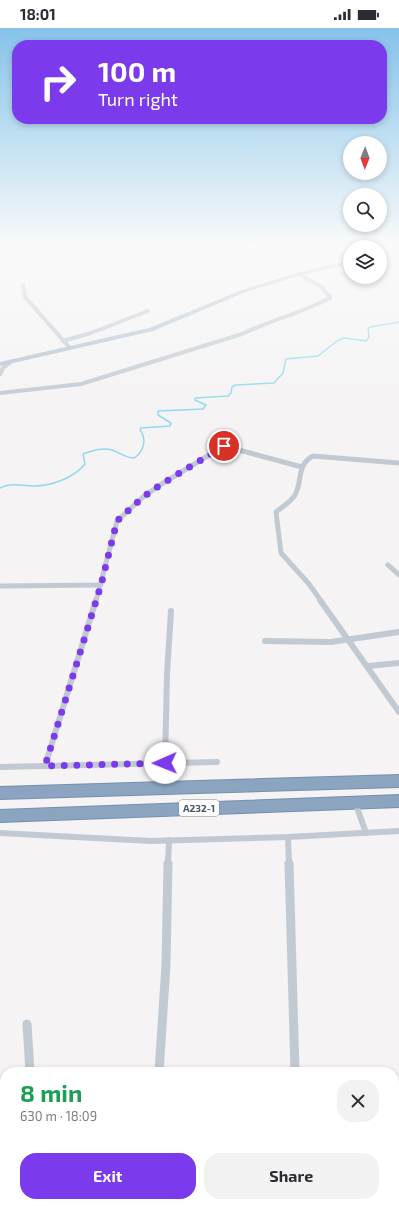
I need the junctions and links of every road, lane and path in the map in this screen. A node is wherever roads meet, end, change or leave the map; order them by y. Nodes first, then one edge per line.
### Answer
1 (28, 300) edge
2 (216, 300) edge
3 (222, 300) edge
4 (326, 300) edge
5 (148, 311) dead end
6 (63, 341) junction
7 (69, 347) junction
8 (11, 362) junction
9 (0, 363) edge
10 (0, 374) edge
11 (0, 392) edge
12 (399, 463) edge
13 (302, 467) junction
14 (388, 565) dead end
15 (399, 576) edge
16 (101, 585) junction
17 (0, 586) edge
18 (171, 611) dead end
19 (399, 632) edge
20 (350, 640) junction
21 (265, 641) dead end
22 (399, 662) edge
23 (368, 666) junction
24 (399, 712) edge
25 (217, 762) dead end
26 (165, 763) junction
27 (45, 766) junction
28 (0, 767) edge
29 (399, 781) edge
30 (0, 793) edge
31 (399, 801) edge
32 (355, 802) junction
33 (0, 816) edge
34 (399, 831) edge
35 (0, 833) edge
36 (366, 833) junction
37 (288, 837) junction
38 (169, 840) junction
39 (27, 1024) dead end
40 (30, 1067) edge
41 (159, 1067) edge
42 (295, 1067) edge

1 - 6 street
2 - 7 main road
3 - 8 main road
4 - 11 street
5 - 6 street
6 - 7 street
7 - 9 main road
8 - 9 main road
8 - 10 street
12 - 13 street
13 - 16 street
13 - 20 street
14 - 15 street
16 - 17 street
16 - 27 street
18 - 26 street
19 - 20 street
20 - 21 street
20 - 23 street
22 - 23 street
23 - 24 street
25 - 26 street
26 - 27 street
27 - 28 street
29 - 30 highway, A232-1
31 - 32 highway, A232-1
32 - 33 highway, A232-1
32 - 36 street
34 - 36 street
35 - 38 street
36 - 37 street
37 - 38 street
37 - 42 street
38 - 41 street
39 - 40 street

